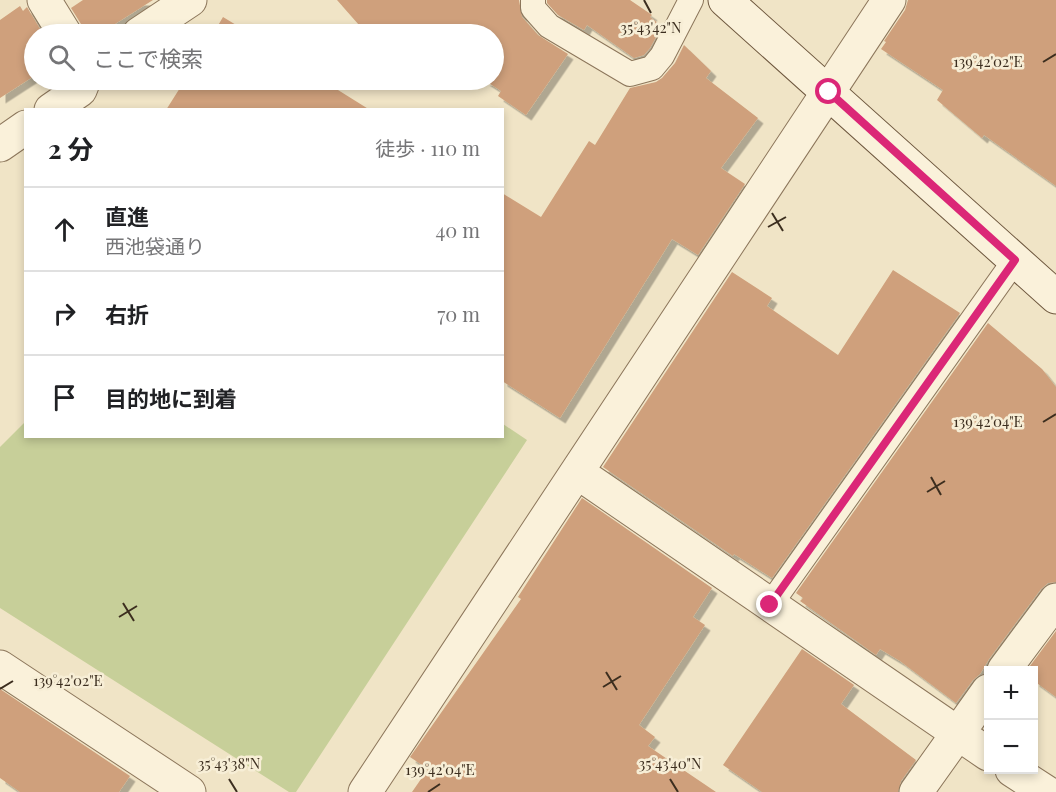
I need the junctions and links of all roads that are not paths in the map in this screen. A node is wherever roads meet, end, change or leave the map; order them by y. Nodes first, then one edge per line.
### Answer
1 (44, 0) edge
2 (190, 0) edge
3 (533, 0) edge
4 (691, 0) edge
5 (725, 0) edge
6 (889, 0) edge
7 (59, 24) edge
8 (155, 24) edge
9 (80, 90) edge
10 (829, 92) junction
11 (54, 108) edge
12 (24, 128) edge
13 (0, 145) edge
14 (1015, 260) junction
15 (1056, 297) edge
16 (576, 472) junction
17 (1056, 600) edge
18 (770, 605) junction
19 (1007, 666) edge
20 (0, 667) edge
21 (984, 697) edge
22 (957, 734) junction
23 (984, 751) edge
24 (1018, 774) edge
25 (189, 792) edge
26 (365, 792) edge
27 (916, 792) edge
28 (1046, 792) edge

1 - 7 street
2 - 8 street
3 - 4 lane
5 - 10 street
6 - 10 street
9 - 11 street
10 - 14 street
10 - 16 street
12 - 13 street
14 - 15 street
14 - 18 lane
16 - 18 street
16 - 26 street
17 - 19 street
18 - 22 street
20 - 25 street
21 - 22 street
22 - 23 street
22 - 27 street
24 - 28 street

